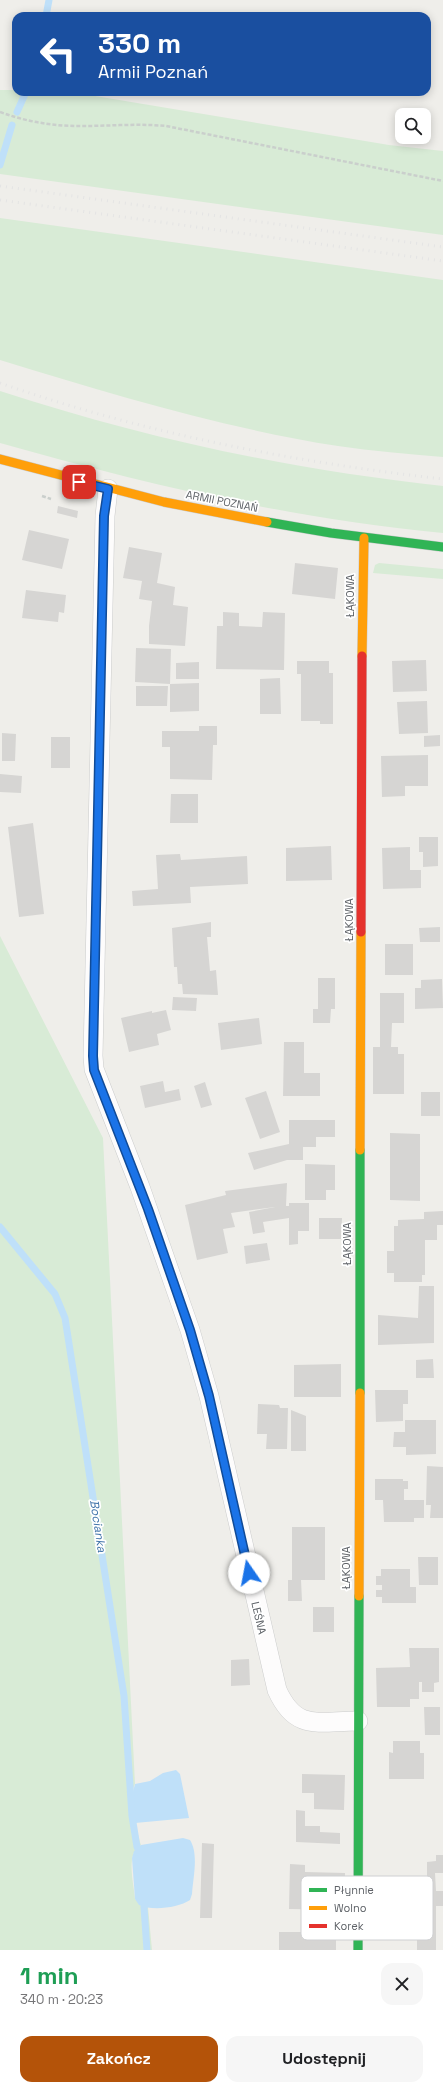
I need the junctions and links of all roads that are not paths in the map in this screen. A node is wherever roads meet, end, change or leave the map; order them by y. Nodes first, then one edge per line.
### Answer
1 (0, 459) edge
2 (108, 489) junction
3 (364, 538) junction
4 (443, 547) edge
5 (358, 1721) junction
6 (358, 1876) edge

1 - 2 street, ARMII POZNAŃ
2 - 3 street, ARMII POZNAŃ
2 - 5 street, LEŚNA
3 - 4 street, ARMII POZNAŃ
3 - 5 street, ŁĄKOWA
5 - 6 street, ŁĄKOWA

